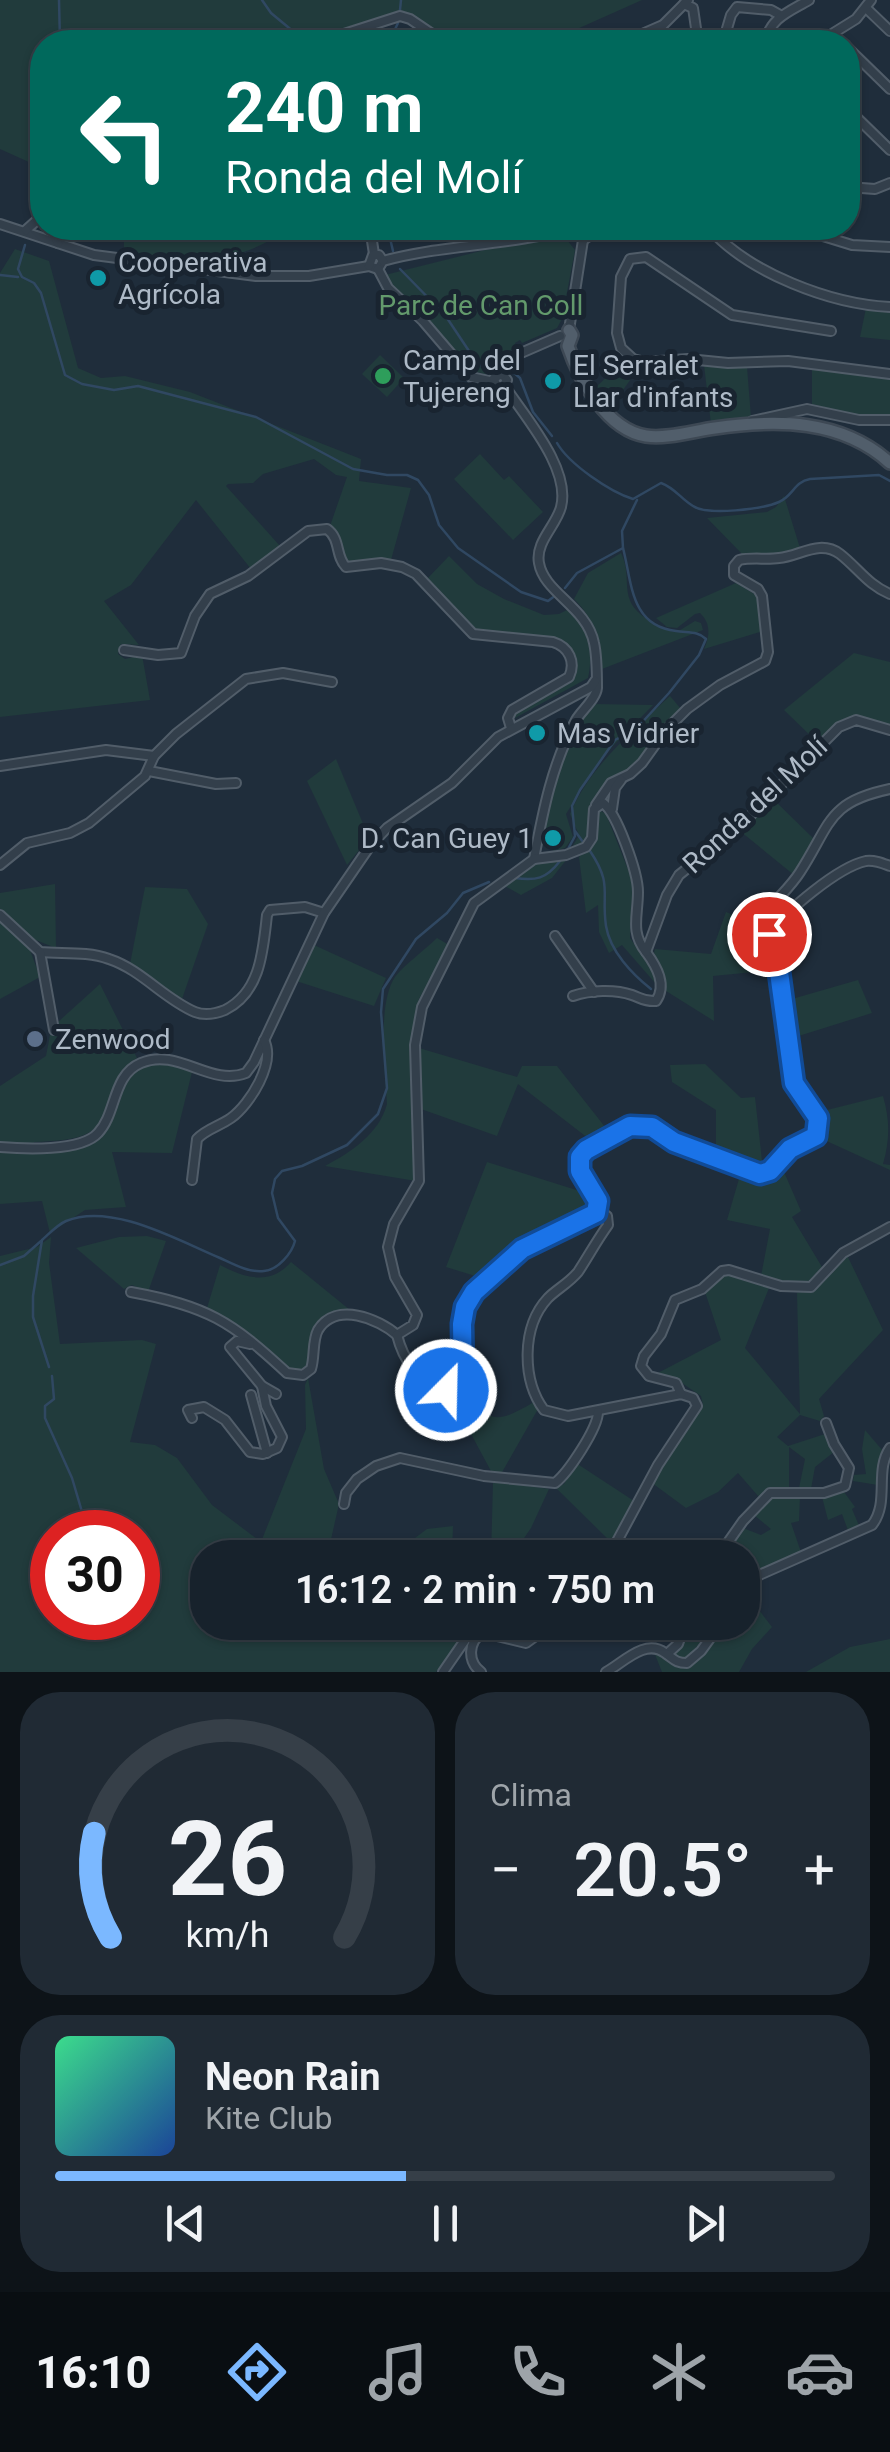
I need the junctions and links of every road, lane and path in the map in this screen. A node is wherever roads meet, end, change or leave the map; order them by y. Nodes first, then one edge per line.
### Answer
1 (810, 0) edge
2 (686, 2) edge
3 (869, 4) edge
4 (780, 16) junction
5 (356, 30) edge
6 (426, 30) edge
7 (654, 30) edge
8 (696, 30) edge
9 (727, 30) edge
10 (770, 30) edge
11 (848, 30) edge
12 (890, 31) edge
13 (860, 59) edge
14 (890, 89) edge
15 (860, 121) edge
16 (890, 150) edge
17 (890, 184) edge
18 (860, 187) edge
19 (0, 224) edge
20 (30, 226) edge
21 (26, 230) junction
22 (30, 232) edge
23 (51, 240) edge
24 (57, 240) edge
25 (372, 240) edge
26 (507, 240) edge
27 (582, 240) edge
28 (723, 240) edge
29 (836, 240) edge
30 (58, 243) junction
31 (890, 247) edge
32 (376, 265) junction
33 (890, 306) edge
34 (831, 331) dead end
35 (566, 336) junction
36 (502, 374) junction
37 (890, 374) edge
38 (494, 382) junction
39 (504, 385) junction
40 (890, 420) edge
41 (740, 426) junction
42 (890, 464) edge
43 (890, 594) edge
44 (124, 650) dead end
45 (332, 682) dead end
46 (594, 682) junction
47 (511, 728) junction
48 (890, 730) edge
49 (154, 756) junction
50 (0, 766) edge
51 (149, 771) junction
52 (624, 777) junction
53 (236, 783) dead end
54 (890, 790) edge
55 (596, 805) junction
56 (612, 812) junction
57 (534, 859) junction
58 (0, 865) edge
59 (890, 866) edge
60 (324, 913) junction
61 (0, 915) edge
62 (769, 934) junction
63 (555, 936) dead end
64 (40, 952) junction
65 (646, 952) junction
66 (594, 992) junction
67 (573, 996) dead end
68 (54, 1030) dead end
69 (264, 1040) junction
70 (0, 1147) edge
71 (192, 1180) dead end
72 (598, 1210) junction
73 (890, 1227) edge
74 (131, 1292) dead end
75 (398, 1335) junction
76 (259, 1347) junction
77 (262, 1386) junction
78 (276, 1394) dead end
79 (682, 1394) junction
80 (251, 1395) dead end
81 (598, 1412) junction
82 (192, 1418) dead end
83 (826, 1423) dead end
84 (890, 1448) edge
85 (266, 1453) junction
86 (344, 1504) dead end
87 (618, 1540) edge
88 (731, 1540) edge
89 (760, 1575) edge
90 (464, 1640) edge
91 (475, 1640) edge
92 (679, 1640) edge
93 (708, 1640) edge
94 (667, 1654) junction
95 (443, 1672) edge
96 (481, 1672) edge
97 (606, 1672) edge

1 - 4 street
2 - 7 street
2 - 8 street
3 - 11 street
3 - 12 street
4 - 9 street
4 - 10 street
5 - 6 street
13 - 14 street
15 - 16 street
17 - 18 street
19 - 21 street
20 - 21 street
21 - 22 street
23 - 30 street
24 - 30 street
25 - 32 street
26 - 32 street
27 - 35 street
28 - 33 street
29 - 31 street
30 - 32 street
32 - 38 street
34 - 37 street
35 - 36 street
35 - 41 main road
36 - 38 street
36 - 39 street
38 - 39 street
39 - 46 street
40 - 41 street
41 - 42 main road
43 - 52 street
44 - 47 street
45 - 49 street
46 - 47 street
46 - 57 street
47 - 60 street
48 - 65 street, Ronda del Molí
49 - 50 street
49 - 51 street
51 - 53 street
51 - 58 street
52 - 55 street
52 - 56 street
54 - 62 street
55 - 56 street
55 - 57 street
56 - 65 street
57 - 75 street
59 - 62 street
60 - 64 street
60 - 69 street
61 - 64 street
62 - 72 street
63 - 66 street
64 - 68 street
65 - 66 street
66 - 67 street
69 - 70 street
69 - 71 street
72 - 75 street
72 - 81 street
73 - 79 street
74 - 76 street
75 - 76 street
76 - 77 street
77 - 78 street
77 - 85 street
79 - 81 street
79 - 87 street
80 - 85 street
81 - 86 street
82 - 85 street
83 - 88 street
84 - 89 street
90 - 95 street
91 - 96 street
92 - 94 street
93 - 94 street
94 - 97 street

